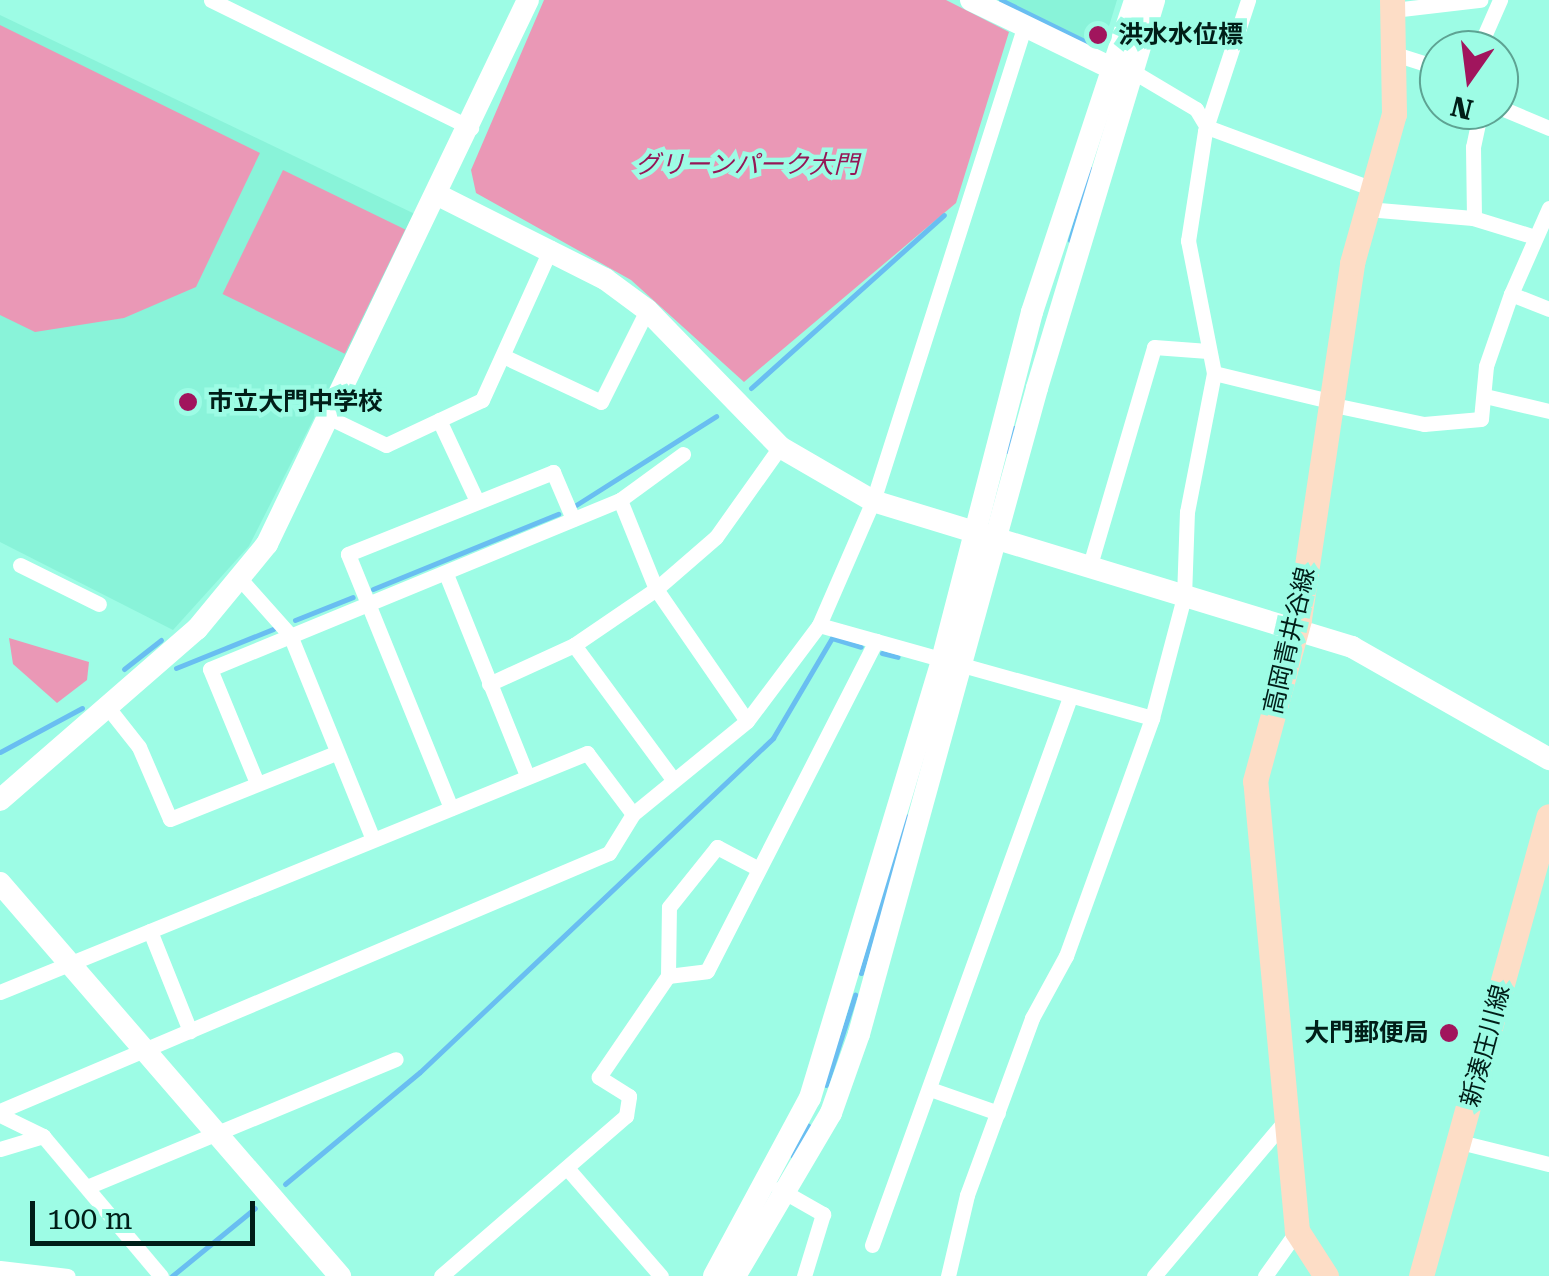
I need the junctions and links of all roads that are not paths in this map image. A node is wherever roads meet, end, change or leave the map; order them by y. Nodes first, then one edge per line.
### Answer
1 (210, 0) edge
2 (528, 0) edge
3 (971, 0) edge
4 (1135, 0) edge
5 (1154, 0) edge
6 (1248, 0) edge
7 (1480, 0) edge
8 (1500, 0) edge
9 (1392, 5) edge
10 (1024, 27) junction
11 (1487, 30) edge
12 (1398, 55) junction
13 (1419, 62) edge
14 (1124, 68) junction
15 (1519, 115) edge
16 (1207, 127) junction
17 (472, 128) junction
18 (1549, 128) edge
19 (1476, 130) edge
20 (440, 196) junction
21 (1370, 199) junction
22 (1549, 208) edge
23 (1474, 218) junction
24 (1532, 236) junction
25 (551, 248) junction
26 (1511, 294) junction
27 (1549, 309) edge
28 (647, 310) junction
29 (1208, 351) junction
30 (503, 356) junction
31 (1214, 374) junction
32 (1485, 396) junction
33 (1329, 402) junction
34 (1549, 411) edge
35 (332, 419) junction
36 (440, 420) junction
37 (780, 447) junction
38 (682, 454) dead end
39 (620, 500) junction
40 (873, 500) junction
41 (477, 501) junction
42 (573, 519) junction
43 (976, 531) junction
44 (999, 538) junction
45 (20, 565) dead end
46 (1090, 565) junction
47 (446, 574) junction
48 (242, 581) junction
49 (656, 589) junction
50 (1184, 596) junction
51 (99, 604) dead end
52 (369, 606) junction
53 (819, 625) junction
54 (1297, 630) junction
55 (290, 635) junction
56 (876, 642) junction
57 (574, 645) junction
58 (952, 662) junction
59 (489, 684) junction
60 (1070, 697) junction
61 (109, 709) junction
62 (1152, 718) junction
63 (747, 722) junction
64 (336, 753) junction
65 (1549, 759) edge
66 (527, 776) junction
67 (672, 778) junction
68 (257, 783) junction
69 (0, 800) edge
70 (451, 808) junction
71 (633, 814) junction
72 (1549, 816) edge
73 (373, 839) junction
74 (759, 869) junction
75 (0, 882) edge
76 (150, 931) junction
77 (72, 962) junction
78 (668, 976) junction
79 (0, 992) edge
80 (190, 1031) junction
81 (146, 1050) junction
82 (396, 1059) dead end
83 (930, 1089) junction
84 (0, 1113) edge
85 (998, 1113) junction
86 (1284, 1121) junction
87 (219, 1134) junction
88 (43, 1136) junction
89 (1460, 1142) junction
90 (0, 1150) edge
91 (1549, 1164) edge
92 (567, 1168) junction
93 (87, 1187) junction
94 (779, 1189) junction
95 (1297, 1231) junction
96 (872, 1246) dead end
97 (0, 1268) edge
98 (68, 1276) edge
99 (160, 1276) edge
100 (340, 1276) edge
101 (441, 1276) edge
102 (661, 1276) edge
103 (714, 1276) edge
104 (735, 1276) edge
105 (804, 1276) edge
106 (948, 1276) edge
107 (1154, 1276) edge
108 (1265, 1276) edge
109 (1326, 1276) edge
110 (1421, 1276) edge

1 - 17 street
2 - 17 street
3 - 10 street
4 - 14 street
5 - 14 street
6 - 16 street
7 - 9 street
8 - 11 street
9 - 12 main road, 高岡青井谷線
10 - 14 street
10 - 40 street
12 - 13 street
12 - 21 main road, 高岡青井谷線
14 - 16 street
14 - 43 street
14 - 44 street
15 - 18 street
16 - 21 street
16 - 29 street
17 - 20 street
19 - 23 street
20 - 25 street
20 - 35 street
21 - 23 street
21 - 33 main road, 高岡青井谷線
22 - 24 street
23 - 24 street
24 - 26 street
25 - 28 street
25 - 30 street
26 - 27 street
26 - 32 street
28 - 30 street
28 - 37 street
29 - 31 street
29 - 46 street
30 - 36 street
31 - 33 street
31 - 50 street
32 - 33 street
32 - 34 street
33 - 54 main road, 高岡青井谷線
35 - 36 street
35 - 48 street
36 - 41 street
37 - 40 street
37 - 49 street
38 - 39 street
39 - 42 street
39 - 49 street
40 - 43 street
40 - 53 street
41 - 42 street
41 - 52 street
42 - 47 street
43 - 44 street
43 - 58 street
44 - 46 street
44 - 58 street
45 - 51 street
46 - 50 street
47 - 52 street
47 - 59 street
48 - 55 street
48 - 61 street
49 - 57 street
49 - 63 street
50 - 54 street
50 - 62 street
52 - 55 street
52 - 70 street
53 - 56 street
53 - 63 street
54 - 65 street
54 - 86 main road, 高岡青井谷線
55 - 64 street
55 - 68 street
56 - 58 street
56 - 74 street
57 - 59 street
57 - 67 street
58 - 60 street
58 - 94 street
59 - 66 street
60 - 62 street
60 - 83 street
61 - 68 street
61 - 69 street
62 - 85 street
63 - 67 street
64 - 68 street
64 - 73 street
66 - 70 street
66 - 71 street
67 - 71 street
70 - 73 street
71 - 80 street
72 - 89 main road, 新湊庄川線
73 - 76 street
74 - 78 street
74 - 78 street
75 - 77 street
76 - 77 street
76 - 80 street
77 - 79 street
77 - 81 street
78 - 92 street
80 - 81 street
81 - 84 street
81 - 87 street
82 - 87 street
83 - 85 street
83 - 96 street
84 - 88 street
85 - 106 street
86 - 95 main road, 高岡青井谷線
86 - 107 street
87 - 93 street
87 - 100 street
88 - 90 street
88 - 93 street
89 - 91 street
89 - 110 main road, 新湊庄川線
92 - 101 street
92 - 102 street
93 - 99 street
94 - 103 street
94 - 104 street
94 - 105 street
95 - 108 street
95 - 109 main road, 高岡青井谷線
97 - 98 street

